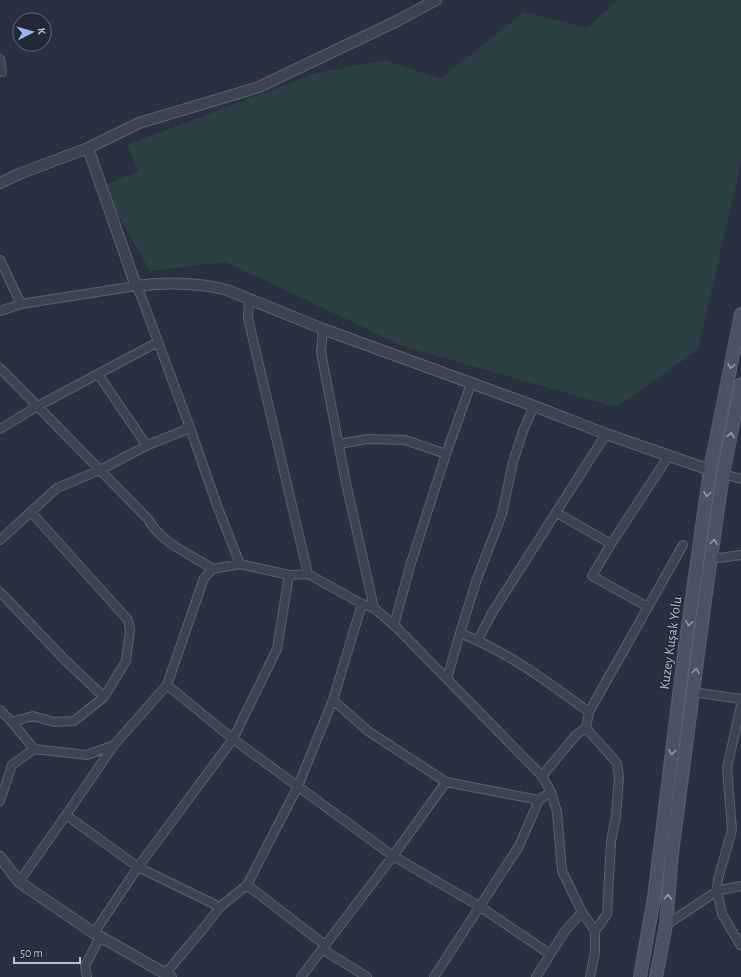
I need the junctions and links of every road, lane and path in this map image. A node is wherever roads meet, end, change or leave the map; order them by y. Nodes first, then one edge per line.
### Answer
1 (436, 0) edge
2 (0, 59) edge
3 (0, 72) edge
4 (88, 148) junction
5 (0, 183) edge
6 (0, 260) edge
7 (136, 286) junction
8 (249, 299) junction
9 (21, 304) junction
10 (0, 311) edge
11 (741, 314) edge
12 (323, 329) junction
13 (158, 342) junction
14 (0, 368) edge
15 (98, 374) junction
16 (471, 384) junction
17 (741, 384) edge
18 (534, 406) junction
19 (36, 407) junction
20 (190, 428) junction
21 (0, 429) edge
22 (606, 434) junction
23 (339, 444) junction
24 (147, 446) junction
25 (446, 454) junction
26 (668, 457) junction
27 (100, 470) junction
28 (710, 470) junction
29 (723, 474) junction
30 (741, 478) edge
31 (31, 512) junction
32 (557, 513) junction
33 (0, 540) edge
34 (611, 544) junction
35 (683, 545) dead end
36 (741, 555) edge
37 (711, 559) junction
38 (240, 564) junction
39 (212, 570) junction
40 (308, 574) junction
41 (289, 575) junction
42 (0, 592) edge
43 (362, 604) junction
44 (648, 606) junction
45 (374, 608) junction
46 (394, 625) junction
47 (460, 633) junction
48 (478, 640) junction
49 (447, 679) junction
50 (167, 685) junction
51 (693, 692) junction
52 (104, 697) junction
53 (741, 699) edge
54 (333, 700) junction
55 (741, 705) edge
56 (0, 710) edge
57 (589, 712) junction
58 (12, 722) junction
59 (586, 728) junction
60 (233, 739) junction
61 (114, 745) junction
62 (34, 750) junction
63 (542, 776) junction
64 (446, 782) junction
65 (298, 786) junction
66 (551, 792) junction
67 (539, 800) junction
68 (0, 801) edge
69 (66, 815) junction
70 (393, 856) junction
71 (2, 862) edge
72 (138, 867) junction
73 (19, 882) junction
74 (247, 885) junction
75 (741, 886) edge
76 (717, 891) junction
77 (479, 906) junction
78 (220, 907) junction
79 (582, 912) junction
80 (666, 925) junction
81 (595, 931) junction
82 (97, 935) junction
83 (741, 946) edge
84 (323, 947) junction
85 (550, 954) junction
86 (168, 975) edge
87 (87, 977) edge
88 (301, 977) edge
89 (367, 977) edge
90 (434, 977) edge
91 (536, 977) edge
92 (590, 977) edge
93 (640, 977) edge
94 (656, 977) edge

1 - 4 street
2 - 3 street
4 - 5 street
4 - 7 street
6 - 9 street
7 - 8 street
7 - 9 street
7 - 13 street
8 - 12 street
8 - 40 street
9 - 10 street
11 -> 28 main road, Kuzey Kuşak Yolu
12 - 16 street
12 - 23 street
13 - 15 street
13 - 20 street
14 - 19 street
15 - 19 street
15 - 24 street
16 - 18 street
16 - 25 street
29 -> 17 main road, Kuzey Kuşak Yolu
18 - 22 street
18 - 47 street
19 - 21 street
19 - 27 street
20 - 24 street
20 - 38 street
22 - 26 street
22 - 32 street
23 - 25 street
23 - 45 street
24 - 27 street
25 - 46 street
26 - 28 street
26 - 34 street
27 - 31 street
27 - 39 street
28 -> 93 main road, Kuzey Kuşak Yolu
29 - 30 street
37 -> 29 main road, Kuzey Kuşak Yolu
31 - 33 street
31 - 52 street
32 - 34 street
32 - 48 street
34 - 44 street
35 - 44 street
36 - 37 street
51 -> 37 main road, Kuzey Kuşak Yolu
38 - 39 street
38 - 41 street
39 - 50 street
40 - 41 street
40 - 43 street
41 - 60 street
42 - 52 street
43 - 45 street
43 - 54 street
44 - 57 street
45 - 46 street
46 - 49 street
47 - 48 street
47 - 49 street
48 - 57 street
49 - 63 street
50 - 60 street
50 - 61 street
51 - 53 street
80 -> 51 main road, Kuzey Kuşak Yolu
52 - 58 street
54 - 64 street
54 - 65 street
55 - 76 street
56 - 58 street
57 - 59 street
58 - 62 street
59 - 63 street
59 - 81 street
60 - 65 street
60 - 72 street
61 - 62 street
61 - 69 street
62 - 68 street
63 - 66 street
64 - 67 street
64 - 70 street
65 - 70 street
65 - 74 street
66 - 67 street
66 - 79 street
67 - 77 street
69 - 72 street
69 - 73 street
70 - 77 street
70 - 84 street
71 - 73 street
72 - 78 street
72 - 82 street
73 - 82 street
74 - 78 street
74 - 84 street
75 - 76 street
76 - 80 street
76 - 83 street
77 - 85 street
77 - 90 street
78 - 86 street
79 - 81 street
79 - 85 street
80 - 94 main road, Kuzey Kuşak Yolu
81 - 92 street
82 - 86 street
82 - 87 street
84 - 88 street
84 - 89 street
85 - 91 street

